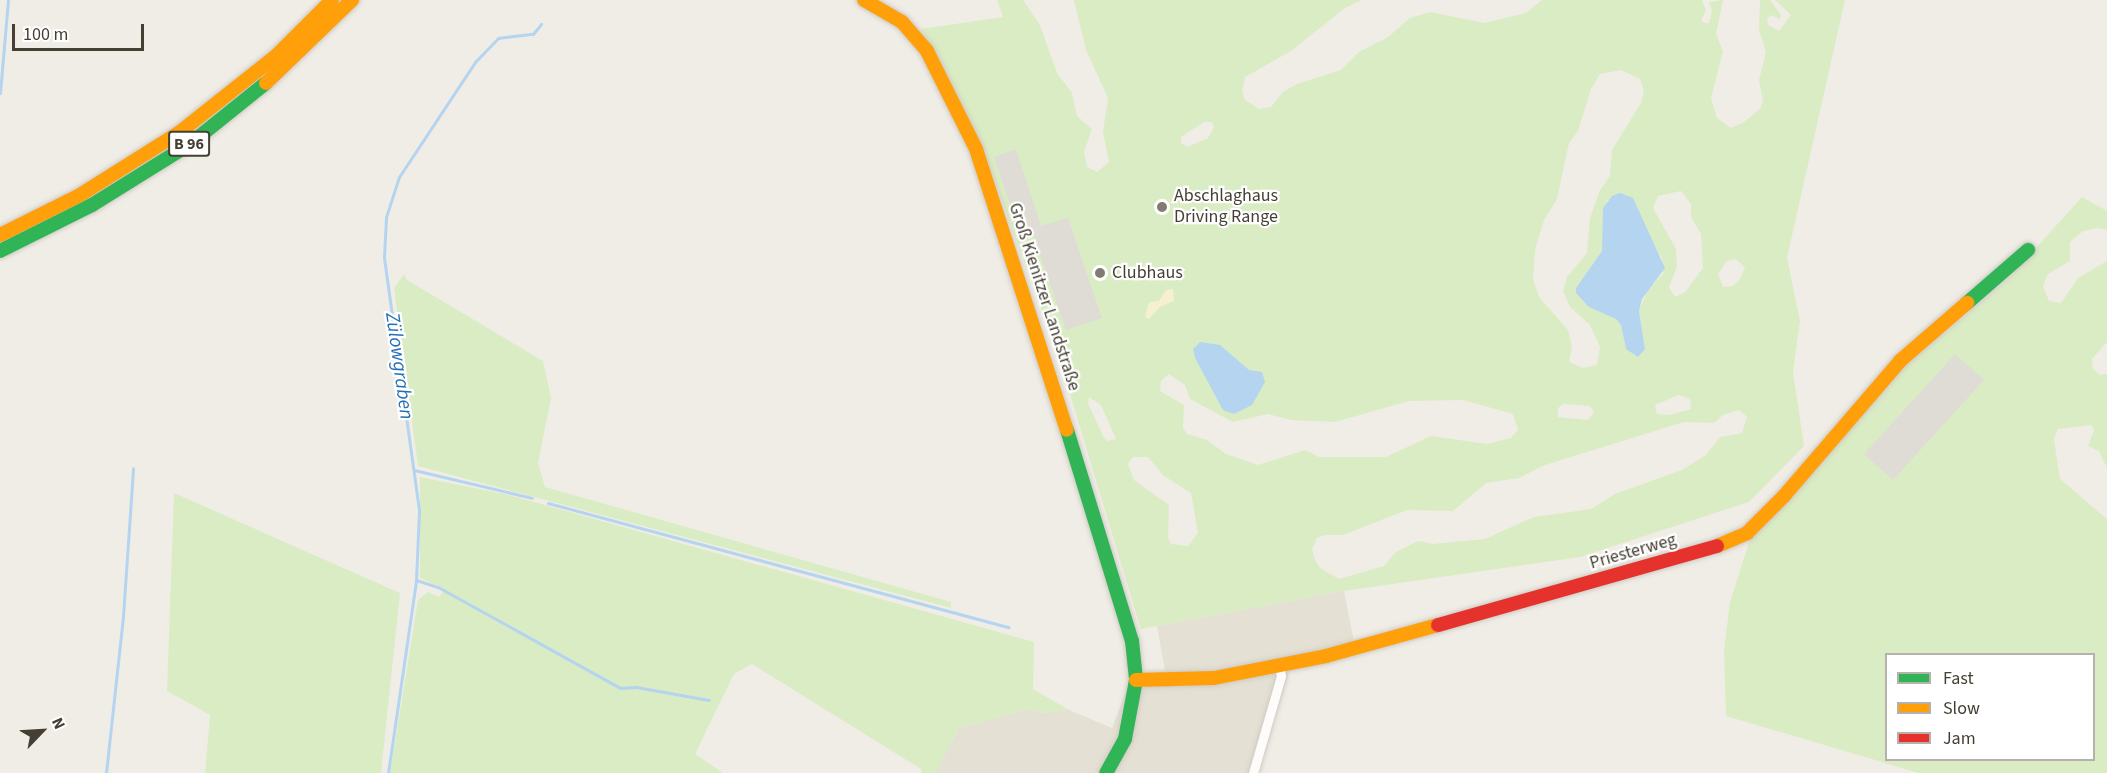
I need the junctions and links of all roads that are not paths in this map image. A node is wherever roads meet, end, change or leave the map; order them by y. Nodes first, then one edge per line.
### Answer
1 (332, 0) edge
2 (352, 0) edge
3 (864, 0) edge
4 (0, 235) edge
5 (0, 250) edge
6 (2028, 250) dead end
7 (1279, 665) junction
8 (1136, 680) junction
9 (1106, 773) edge
10 (1253, 773) edge

1 - 4 main road, B 96
2 - 5 main road, B 96
3 - 8 main road, Groß Kienitzer Landstraße
6 - 7 main road, Priesterweg
7 - 8 main road, Priesterweg
7 - 10 street
8 - 9 main road, Groß Kienitzer Landstraße

